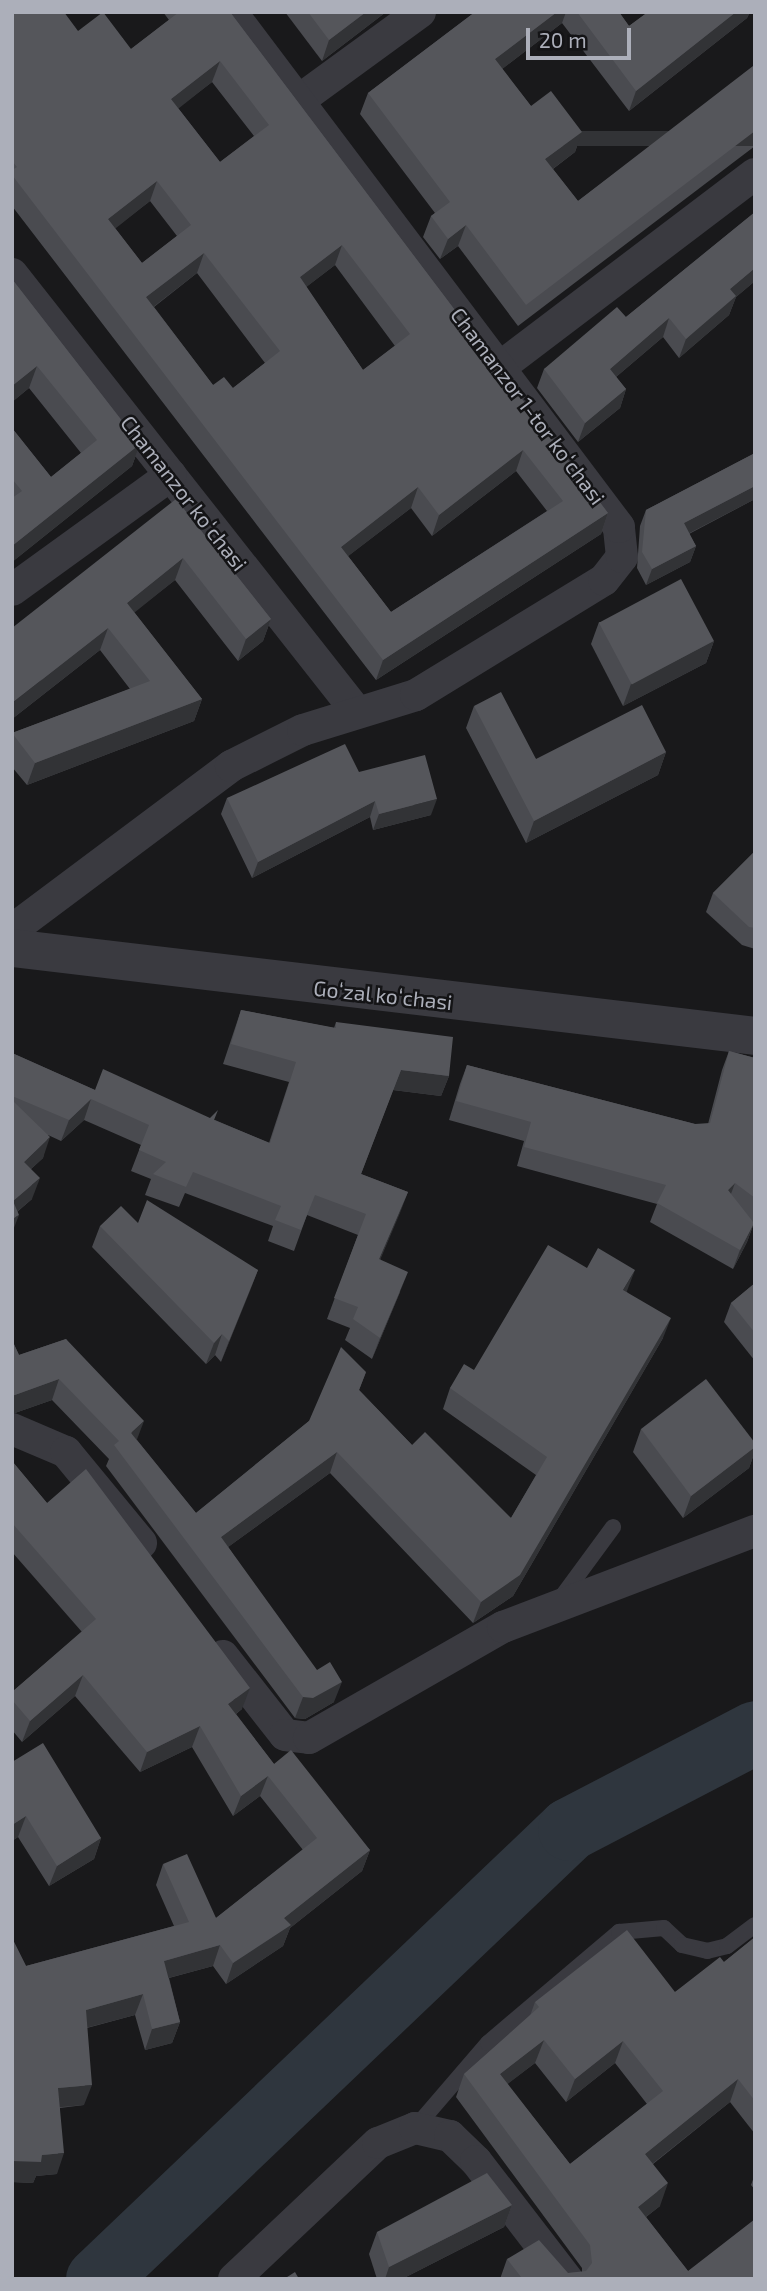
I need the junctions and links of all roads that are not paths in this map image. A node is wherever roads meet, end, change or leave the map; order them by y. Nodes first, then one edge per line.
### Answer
1 (231, 12) edge
2 (420, 12) edge
3 (298, 102) junction
4 (755, 174) edge
5 (12, 274) edge
6 (499, 368) junction
7 (171, 475) junction
8 (12, 590) edge
9 (356, 712) junction
10 (12, 930) edge
11 (12, 948) edge
12 (755, 1036) edge
13 (12, 1429) edge
14 (613, 1527) dead end
15 (755, 1531) edge
16 (158, 1566) edge
17 (554, 1608) junction
18 (207, 1633) edge
19 (755, 1925) edge
20 (415, 2128) junction
21 (234, 2279) edge
22 (568, 2279) edge

1 - 3 street, Chamanzor 1-tor koʻchasi
2 - 3 street
3 - 6 street, Chamanzor 1-tor koʻchasi
4 - 6 street
5 - 7 street, Chamanzor koʻchasi
6 - 9 street, Chamanzor 1-tor koʻchasi
7 - 8 street
7 - 9 street, Chamanzor koʻchasi
9 - 10 street, Chamanzor 1-tor koʻchasi
11 - 12 street, Goʻzal koʻchasi
13 - 16 street
14 - 17 lane
15 - 17 street
17 - 18 street
19 - 20 lane
20 - 21 street
20 - 22 street

